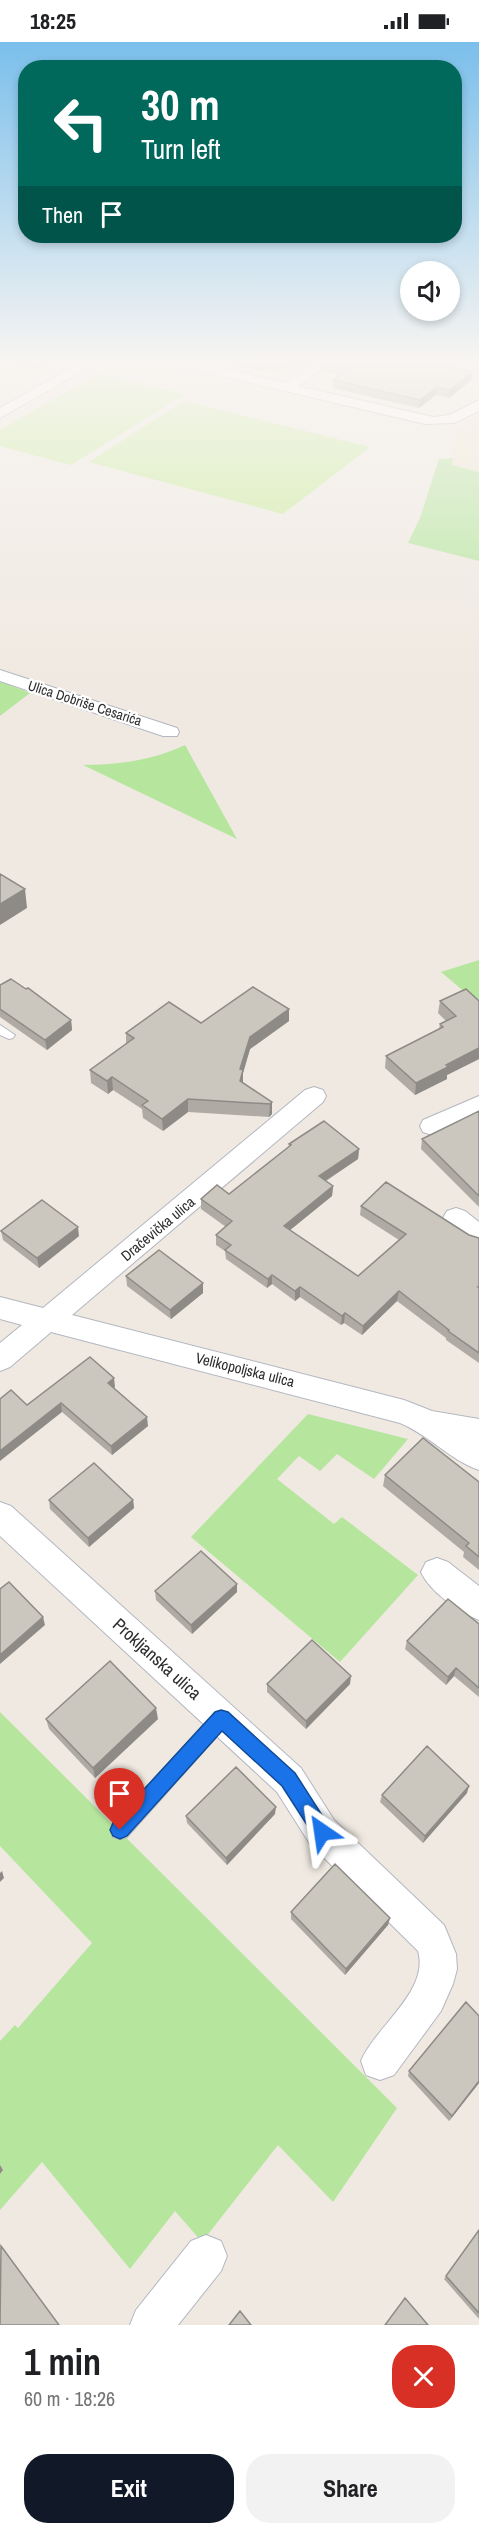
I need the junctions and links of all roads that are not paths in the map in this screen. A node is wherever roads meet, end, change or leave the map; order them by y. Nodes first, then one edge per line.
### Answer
1 (0, 675) edge
2 (170, 732) dead end
3 (315, 1096) dead end
4 (479, 1105) edge
5 (432, 1126) dead end
6 (456, 1218) dead end
7 (479, 1237) edge
8 (0, 1308) edge
9 (48, 1320) junction
10 (0, 1359) edge
11 (429, 1422) junction
12 (479, 1431) edge
13 (479, 1457) edge
14 (0, 1516) edge
15 (437, 1572) dead end
16 (479, 1605) edge
17 (221, 1719) junction
18 (120, 1830) dead end
19 (380, 2061) dead end
20 (206, 2256) dead end
21 (151, 2325) edge

1 - 2 street, Ulica Dobriše Cesarića
3 - 9 street, Dračevička ulica
4 - 5 street
6 - 7 street
8 - 9 street, Velikopoljska ulica
9 - 10 street, Dračevička ulica
9 - 11 street, Velikopoljska ulica
11 - 12 street
11 - 13 street, Velikopoljska ulica
14 - 17 street, Prokljanska ulica
15 - 16 street
17 - 18 lane
17 - 19 street, Prokljanska ulica
20 - 21 street

